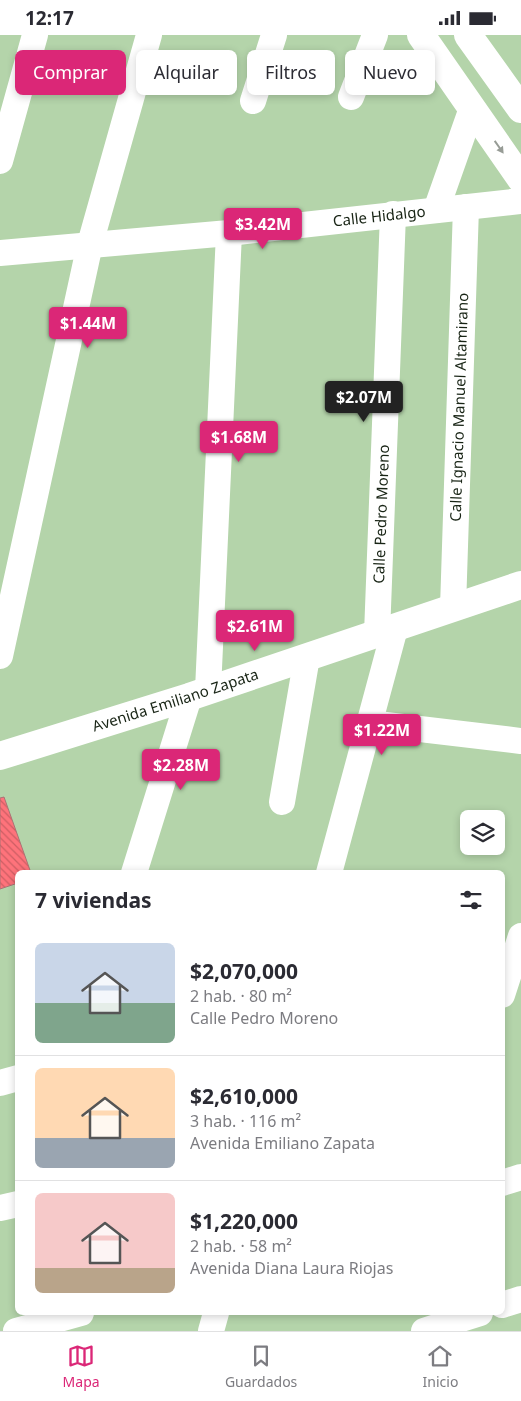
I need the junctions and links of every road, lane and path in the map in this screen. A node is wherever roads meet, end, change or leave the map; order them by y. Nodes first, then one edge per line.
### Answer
1 (35, 35) edge
2 (149, 35) edge
3 (274, 35) edge
4 (375, 35) edge
5 (421, 35) edge
6 (475, 39) edge
7 (351, 97) dead end
8 (8, 100) edge
9 (253, 101) dead end
10 (472, 108) junction
11 (521, 109) edge
12 (0, 161) edge
13 (521, 179) edge
14 (521, 201) edge
15 (466, 207) junction
16 (436, 210) junction
17 (393, 214) junction
18 (230, 233) junction
19 (90, 243) junction
20 (0, 253) edge
21 (521, 585) edge
22 (453, 608) junction
23 (386, 631) junction
24 (0, 656) edge
25 (307, 657) junction
26 (198, 694) junction
27 (369, 723) junction
28 (521, 741) edge
29 (0, 756) edge
30 (282, 802) dead end
31 (135, 870) edge
32 (330, 870) edge
33 (521, 936) edge
34 (505, 986) edge
35 (15, 1079) edge
36 (0, 1083) edge
37 (521, 1177) edge
38 (505, 1182) edge
39 (15, 1205) edge
40 (0, 1208) edge
41 (521, 1299) edge
42 (505, 1304) edge
43 (75, 1315) edge
44 (215, 1315) edge
45 (474, 1315) edge
46 (16, 1331) edge
47 (211, 1331) edge
48 (424, 1331) edge

1 - 8 street
2 - 19 street
3 - 9 street
4 - 7 street
5 - 10 main road
6 - 11 main road
8 - 12 street
10 -> 13 main road
10 - 16 street
14 - 15 street, Calle Hidalgo
15 - 16 street, Calle Hidalgo
15 - 22 street, Calle Ignacio Manuel Altamirano
16 - 17 street, Calle Hidalgo
17 - 18 street, Calle Hidalgo
17 - 23 street, Calle Pedro Moreno
18 - 19 street, Calle Hidalgo
18 - 26 street
19 - 20 street, Calle Hidalgo
19 - 24 street
21 - 22 main road, Avenida Emiliano Zapata
22 - 23 main road, Avenida Emiliano Zapata
23 - 25 main road, Avenida Emiliano Zapata
23 - 27 street, Calle Pedro Moreno
25 - 26 main road, Avenida Emiliano Zapata
25 - 30 street
26 - 29 main road, Avenida Emiliano Zapata
26 - 31 street
27 - 28 street
27 - 32 street, Calle Pedro Moreno
33 - 34 street
35 - 36 street
37 - 38 street
39 - 40 street
41 - 42 street
43 - 46 street
44 - 47 street
45 - 48 street

